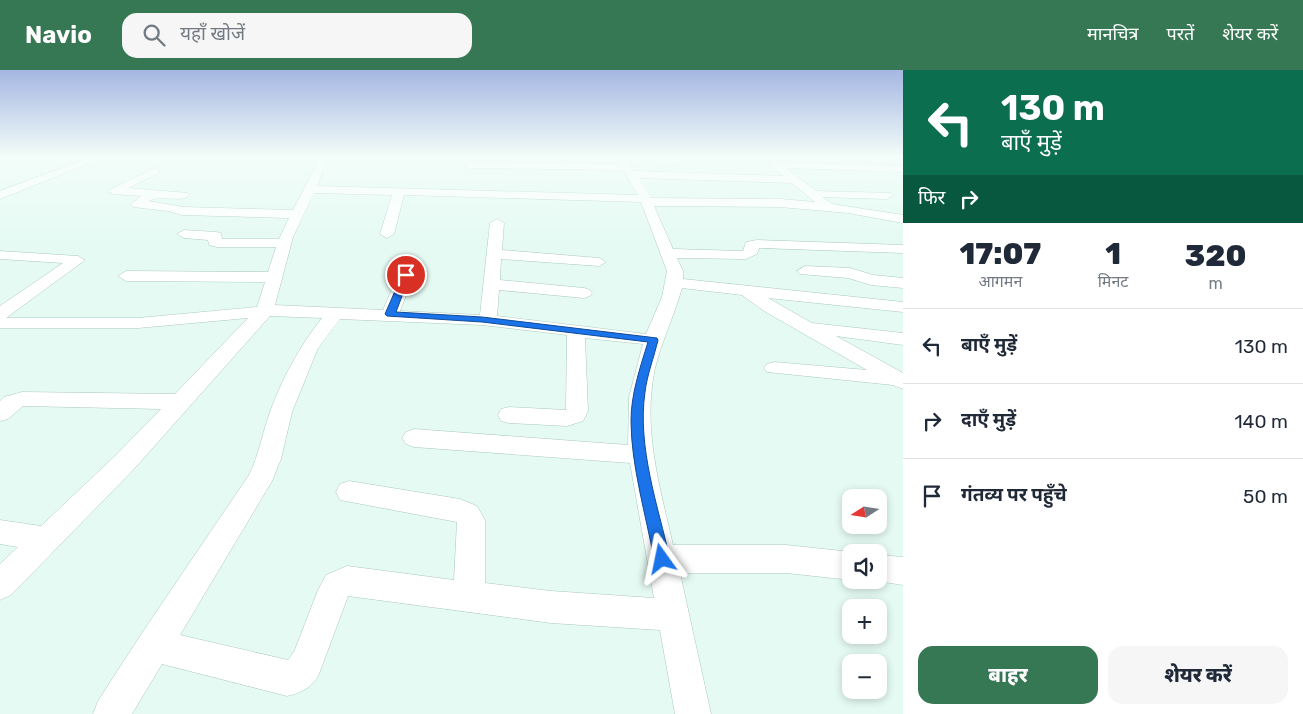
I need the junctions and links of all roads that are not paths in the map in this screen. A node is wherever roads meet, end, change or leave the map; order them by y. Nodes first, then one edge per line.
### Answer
1 (22, 187) edge
2 (119, 187) edge
3 (310, 187) edge
4 (341, 187) edge
5 (638, 187) edge
6 (803, 187) edge
7 (399, 191) junction
8 (810, 193) junction
9 (152, 194) junction
10 (0, 195) edge
11 (184, 195) dead end
12 (887, 195) dead end
13 (646, 201) junction
14 (828, 207) junction
15 (298, 214) junction
16 (903, 219) edge
17 (497, 224) dead end
18 (184, 234) dead end
19 (387, 234) dead end
20 (284, 244) junction
21 (903, 248) edge
22 (667, 253) junction
23 (494, 254) junction
24 (0, 255) edge
25 (599, 262) dead end
26 (805, 271) dead end
27 (406, 275) dead end
28 (126, 276) dead end
29 (274, 278) junction
30 (903, 282) edge
31 (675, 283) junction
32 (492, 284) junction
33 (745, 290) junction
34 (584, 293) dead end
35 (903, 307) edge
36 (268, 312) junction
37 (335, 313) junction
38 (0, 314) edge
39 (390, 314) junction
40 (488, 320) junction
41 (0, 323) edge
42 (805, 327) junction
43 (576, 330) junction
44 (903, 339) edge
45 (653, 340) junction
46 (774, 368) dead end
47 (901, 381) edge
48 (181, 402) junction
49 (0, 413) edge
50 (509, 415) dead end
51 (414, 438) dead end
52 (641, 455) junction
53 (349, 492) dead end
54 (0, 532) edge
55 (47, 539) junction
56 (662, 559) junction
57 (842, 565) edge
58 (887, 569) edge
59 (903, 571) edge
60 (0, 585) edge
61 (469, 597) junction
62 (673, 615) junction
63 (154, 645) junction
64 (112, 714) edge
65 (693, 714) edge

1 - 10 street
2 - 9 street
3 - 15 street
4 - 7 street
5 - 13 street
6 - 8 street
7 - 13 street
7 - 19 street
8 - 12 street
8 - 14 street
9 - 11 street
9 - 15 street
13 - 14 street
13 - 22 street
14 - 16 street
15 - 20 street
17 - 23 street
18 - 20 street
20 - 29 street
21 - 22 street
22 - 31 street
23 - 25 street
23 - 32 street
24 - 38 street
26 - 30 street
27 - 39 street
28 - 29 street
29 - 36 street
31 - 33 street
31 - 45 street
32 - 34 street
32 - 40 street
33 - 35 street
33 - 42 street
36 - 37 street
36 - 41 street
36 - 48 street
37 - 39 street
37 - 63 street
39 - 40 street
40 - 43 street
42 - 44 street
42 - 47 street
43 - 45 street
43 - 50 street
45 - 52 street
46 - 47 street
48 - 49 street
48 - 55 street
51 - 52 street
52 - 56 street
53 - 61 street
54 - 55 street
55 - 60 street
56 - 57 street
56 - 62 street
58 - 59 street
61 - 62 street
61 - 63 street
62 - 65 street
63 - 64 street

